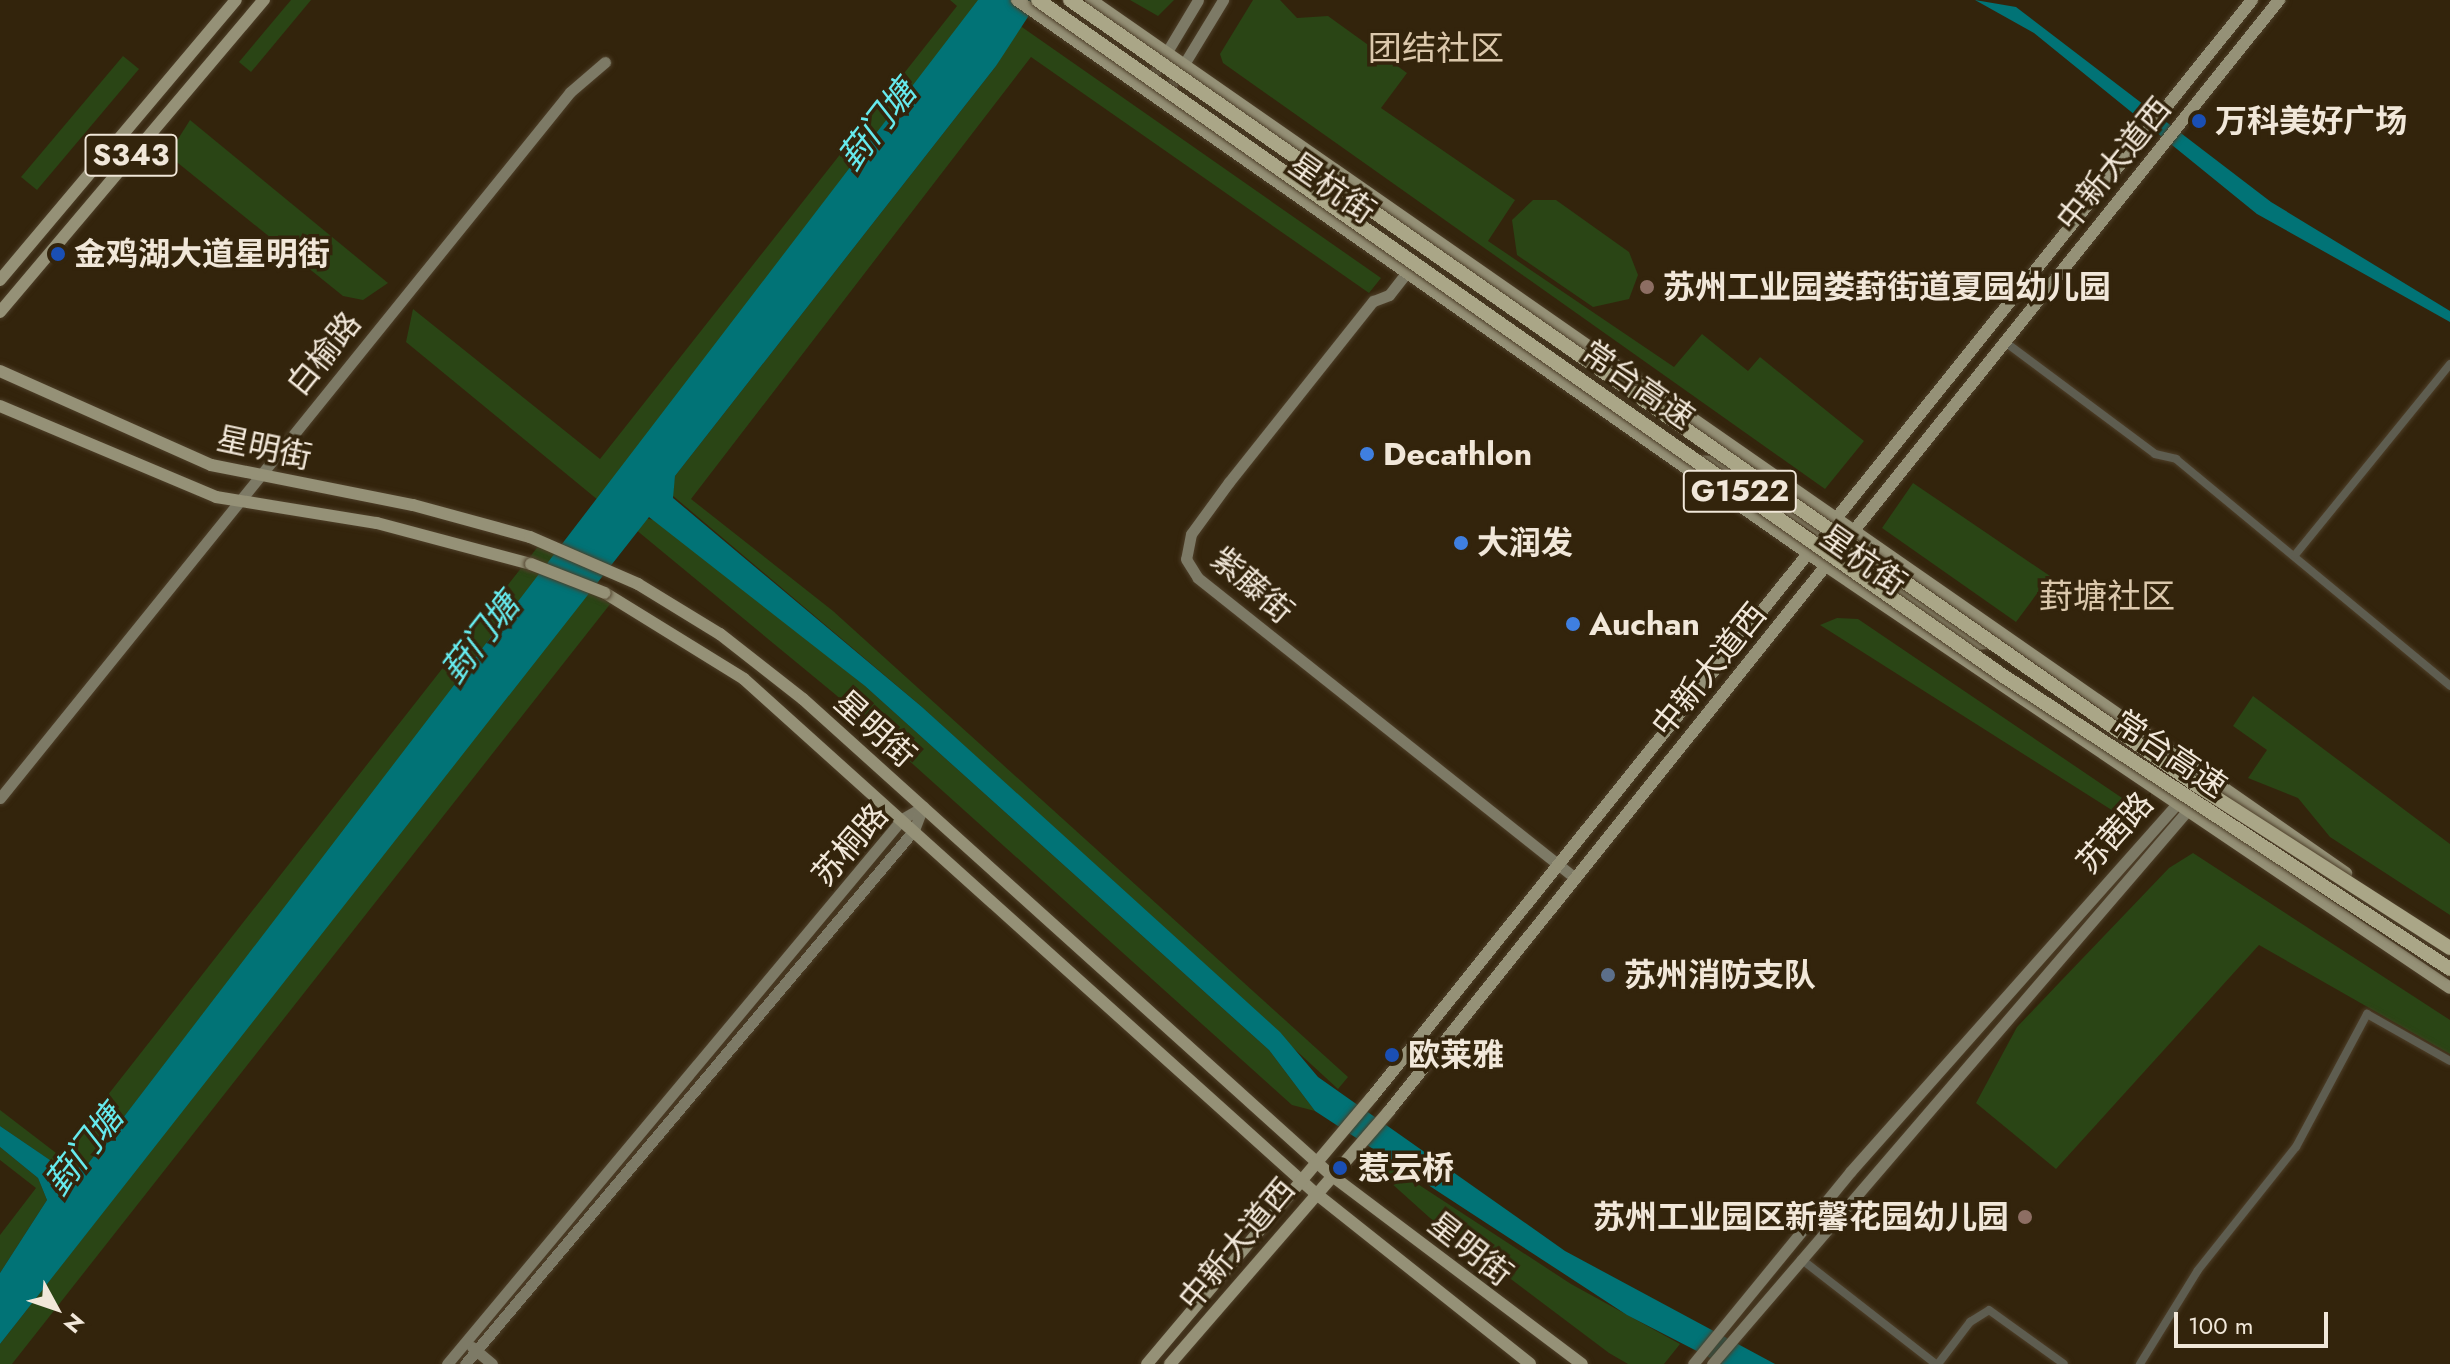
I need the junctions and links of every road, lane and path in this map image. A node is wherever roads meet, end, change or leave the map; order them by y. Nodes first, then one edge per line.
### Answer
1 (236, 0) edge
2 (264, 0) edge
3 (1017, 0) edge
4 (1070, 0) edge
5 (1091, 0) edge
6 (1198, 0) edge
7 (1223, 0) edge
8 (2252, 0) edge
9 (2279, 0) edge
10 (1038, 7) edge
11 (1165, 53) junction
12 (605, 62) dead end
13 (1183, 65) junction
14 (1145, 89) junction
15 (1161, 100) junction
16 (2137, 144) junction
17 (2153, 157) junction
18 (1407, 272) junction
19 (0, 280) edge
20 (0, 312) edge
21 (2005, 342) junction
22 (2450, 364) edge
23 (0, 371) edge
24 (0, 406) edge
25 (1674, 460) junction
26 (260, 476) junction
27 (239, 502) junction
28 (1835, 521) junction
29 (1852, 533) junction
30 (1822, 537) junction
31 (1840, 548) junction
32 (1809, 554) junction
33 (2295, 555) junction
34 (1826, 566) junction
35 (2008, 641) junction
36 (2450, 686) edge
37 (2208, 779) junction
38 (0, 798) edge
39 (2173, 804) junction
40 (923, 807) junction
41 (2188, 814) junction
42 (902, 819) junction
43 (914, 830) junction
44 (1559, 865) junction
45 (1575, 878) junction
46 (2450, 945) edge
47 (2450, 969) edge
48 (2450, 988) edge
49 (2450, 1061) edge
50 (1318, 1163) junction
51 (1331, 1175) junction
52 (1303, 1182) junction
53 (1314, 1192) junction
54 (1801, 1259) junction
55 (466, 1342) junction
56 (476, 1351) junction
57 (447, 1364) edge
58 (465, 1364) edge
59 (492, 1364) edge
60 (1147, 1364) edge
61 (1170, 1364) edge
62 (1530, 1364) edge
63 (1582, 1364) edge
64 (1694, 1364) edge
65 (1712, 1364) edge
66 (1937, 1364) edge
67 (2064, 1364) edge
68 (2140, 1364) edge

1 - 19 main road, S343
2 - 20 main road, S343
3 - 10 main road, 星杭街
4 - 46 highway, 常台高速 / G1522, bridge
5 - 11 main road, 星杭街
6 - 11 main road
7 - 13 main road
8 - 16 main road, 中新大道西
9 - 17 main road, 中新大道西
10 - 14 main road, 星杭街
10 - 47 highway, 常台高速 / G1522, bridge
11 - 13 main road, 星杭街
11 - 14 main road
12 - 26 main road, 白榆路
13 - 15 main road
13 - 28 main road, 星杭街
14 - 15 main road, 星杭街
15 - 18 main road, 星杭街
16 - 17 main road
16 - 28 main road, 中新大道西
17 - 21 main road, 中新大道西
18 - 25 main road, 星杭街
18 - 44 main road, 紫藤街
21 - 29 main road, 中新大道西
21 - 33 street
22 - 33 street
23 - 26 main road, 星明街
24 - 27 main road, 星明街
25 - 30 main road
25 - 32 main road, 星杭街
26 - 27 main road, 白榆路
26 - 40 main road, 星明街
27 - 38 main road, 白榆路
27 - 42 main road, 星明街, bridge
28 - 29 main road, 星杭街
28 - 30 main road, 中新大道西
29 - 30 main road
29 - 31 main road, 中新大道西
29 - 35 main road, 星杭街
30 - 32 main road, 中新大道西
31 - 32 main road
31 - 34 main road, 中新大道西
31 - 35 main road
32 - 34 main road, 星杭街
32 - 44 main road, 中新大道西
33 - 36 street
34 - 39 main road, 星杭街
34 - 45 main road, 中新大道西
35 - 37 main road, 星杭街
37 - 39 main road, 苏茜路
37 - 41 main road, 苏茜路
37 - 46 main road, 星杭街
39 - 41 main road, 星杭街
39 - 64 main road, 苏茜路
40 - 42 main road, 苏桐路
40 - 43 main road, 苏桐路
40 - 50 main road, 星明街
41 - 48 main road, 星杭街
41 - 54 main road, 苏茜路
42 - 43 main road, 星明街
42 - 55 main road, 苏桐路
43 - 52 main road, 星明街
43 - 56 main road, 苏桐路
44 - 45 main road, 紫藤街
44 - 50 main road, 中新大道西
45 - 51 main road, 中新大道西
49 - 68 street
50 - 51 main road, 星明街
50 - 52 main road, 中新大道西
51 - 53 main road, 中新大道西
51 - 63 main road, 星明街
52 - 53 main road, 星明街
52 - 60 main road, 中新大道西
53 - 61 main road, 中新大道西
53 - 62 main road, 星明街
54 - 65 main road, 苏茜路
54 - 66 street
55 - 56 main road
55 - 57 main road, 苏桐路
56 - 58 main road, 苏桐路
56 - 59 main road
66 - 67 street

